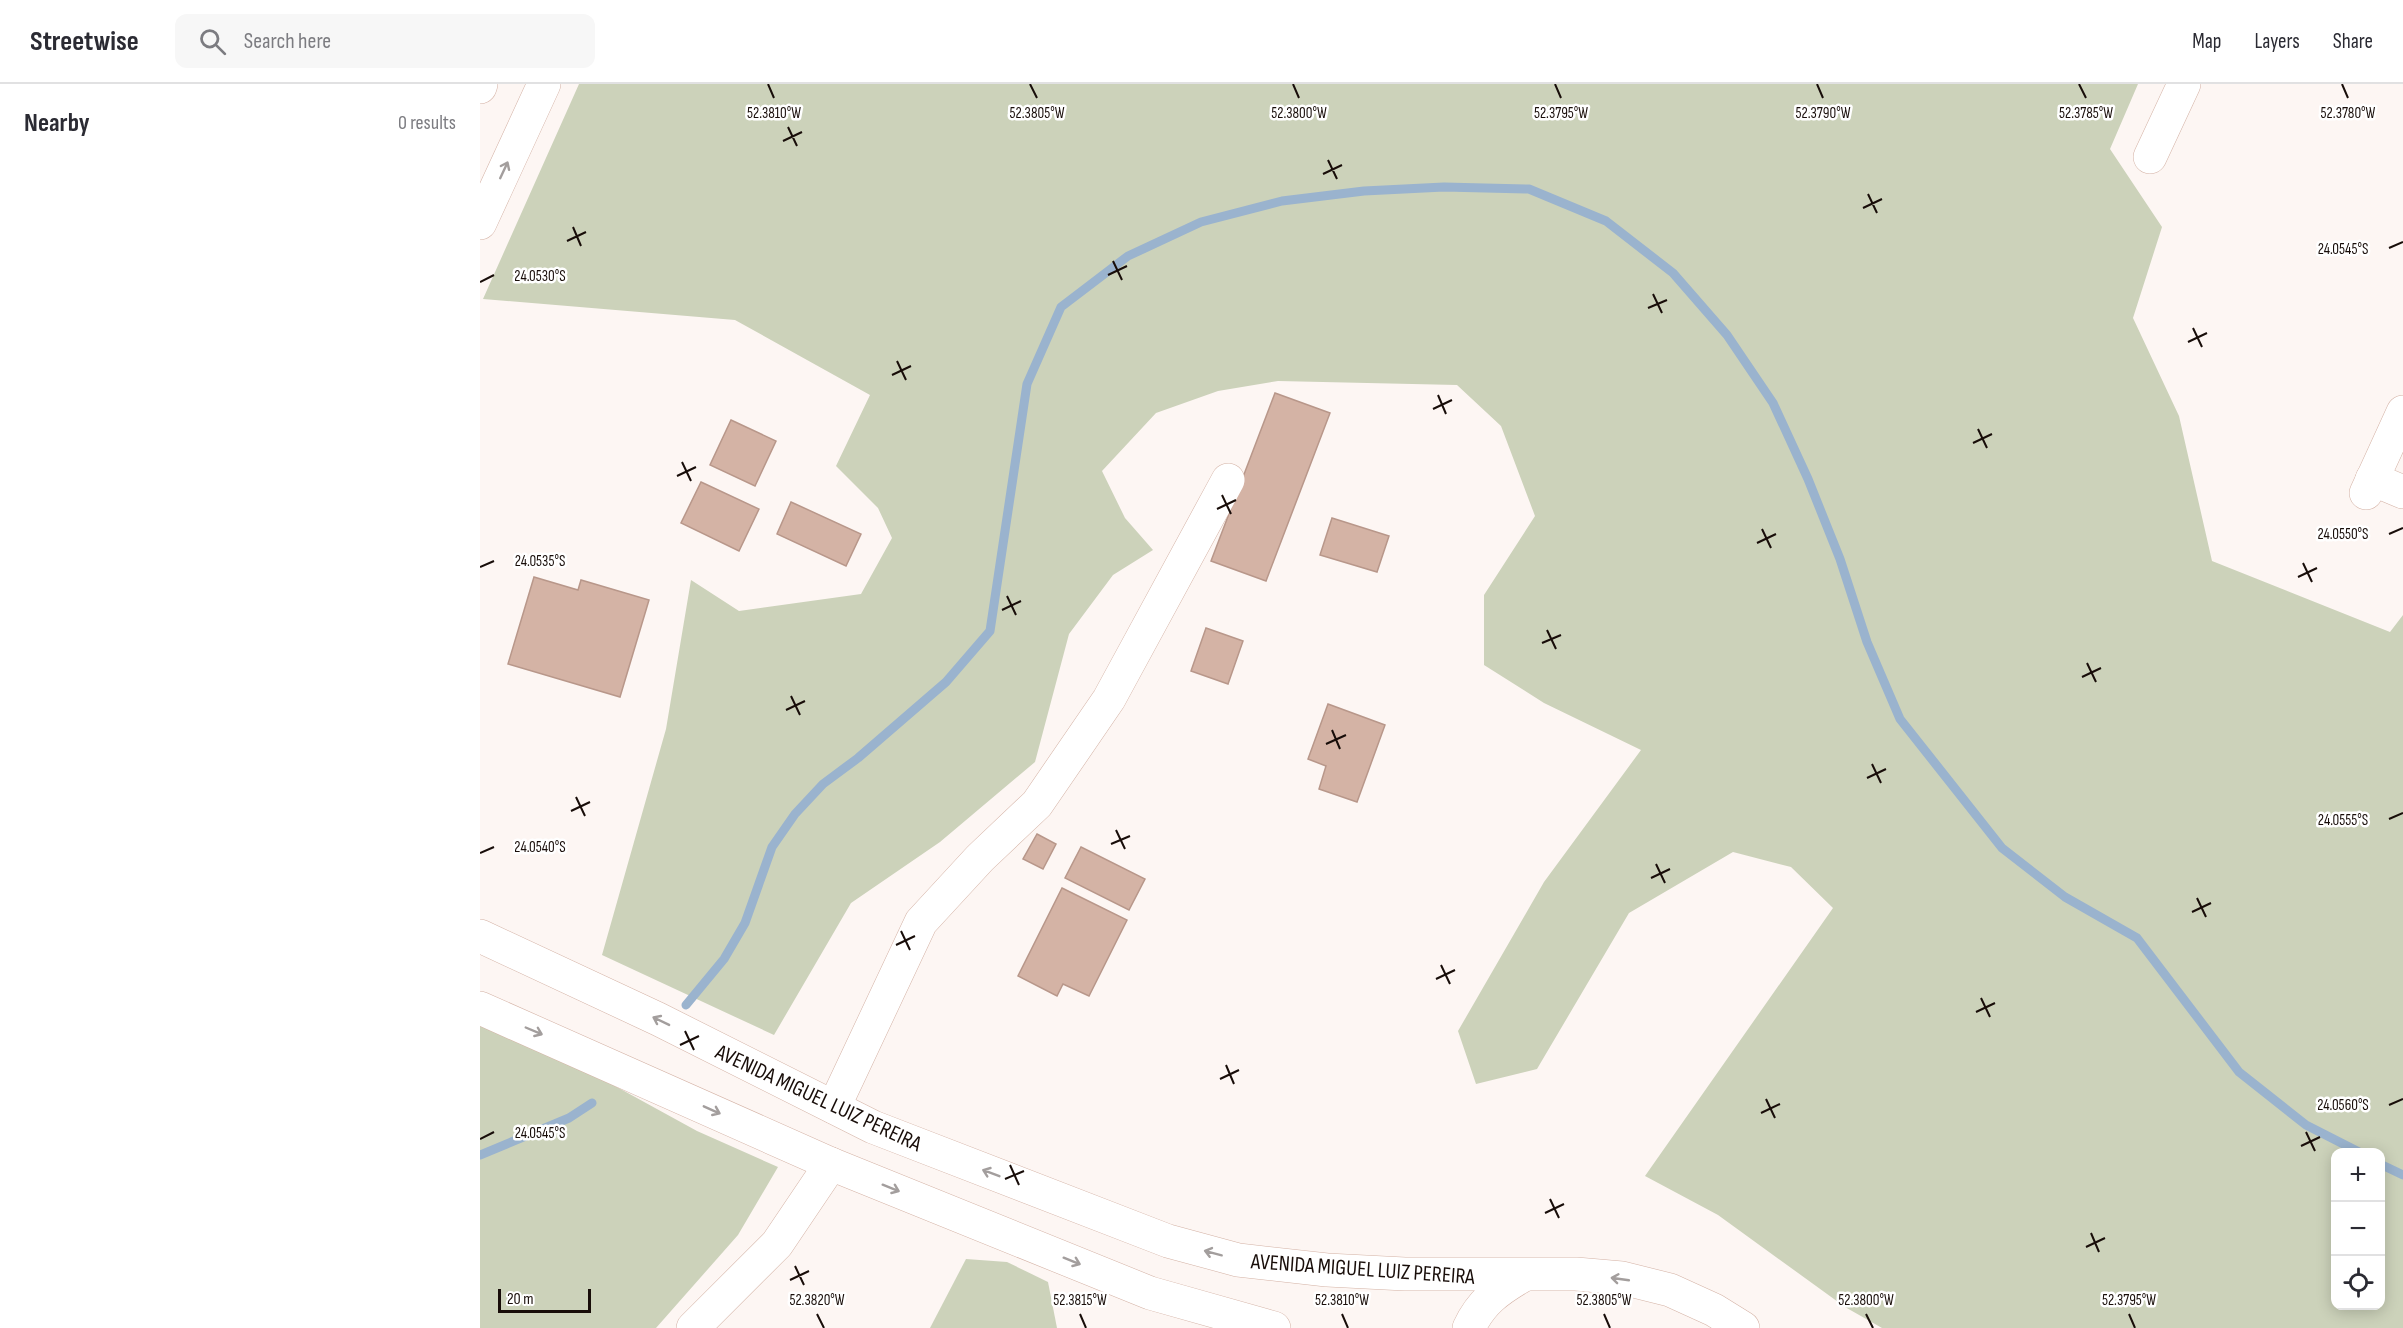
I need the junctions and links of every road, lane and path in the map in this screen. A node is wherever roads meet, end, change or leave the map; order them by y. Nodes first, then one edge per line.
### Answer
1 (544, 84) edge
2 (2184, 84) edge
3 (2150, 157) dead end
4 (480, 223) edge
5 (2403, 412) edge
6 (1228, 480) dead end
7 (2403, 492) edge
8 (480, 936) edge
9 (480, 1008) edge
10 (834, 1107) junction
11 (831, 1164) junction
12 (1522, 1276) junction
13 (1719, 1319) edge
14 (693, 1328) edge
15 (1274, 1328) edge
16 (1469, 1328) edge
17 (1743, 1328) edge

4 -> 1 main road
2 - 3 main road
5 - 7 main road
6 - 10 main road
10 -> 8 main road, AVENIDA MIGUEL LUIZ PEREIRA
9 -> 11 main road
12 -> 10 main road, AVENIDA MIGUEL LUIZ PEREIRA
11 - 14 main road
11 -> 15 main road
13 -> 12 main road, AVENIDA MIGUEL LUIZ PEREIRA
12 - 16 main road
13 - 17 main road, AVENIDA MIGUEL LUIZ PEREIRA

